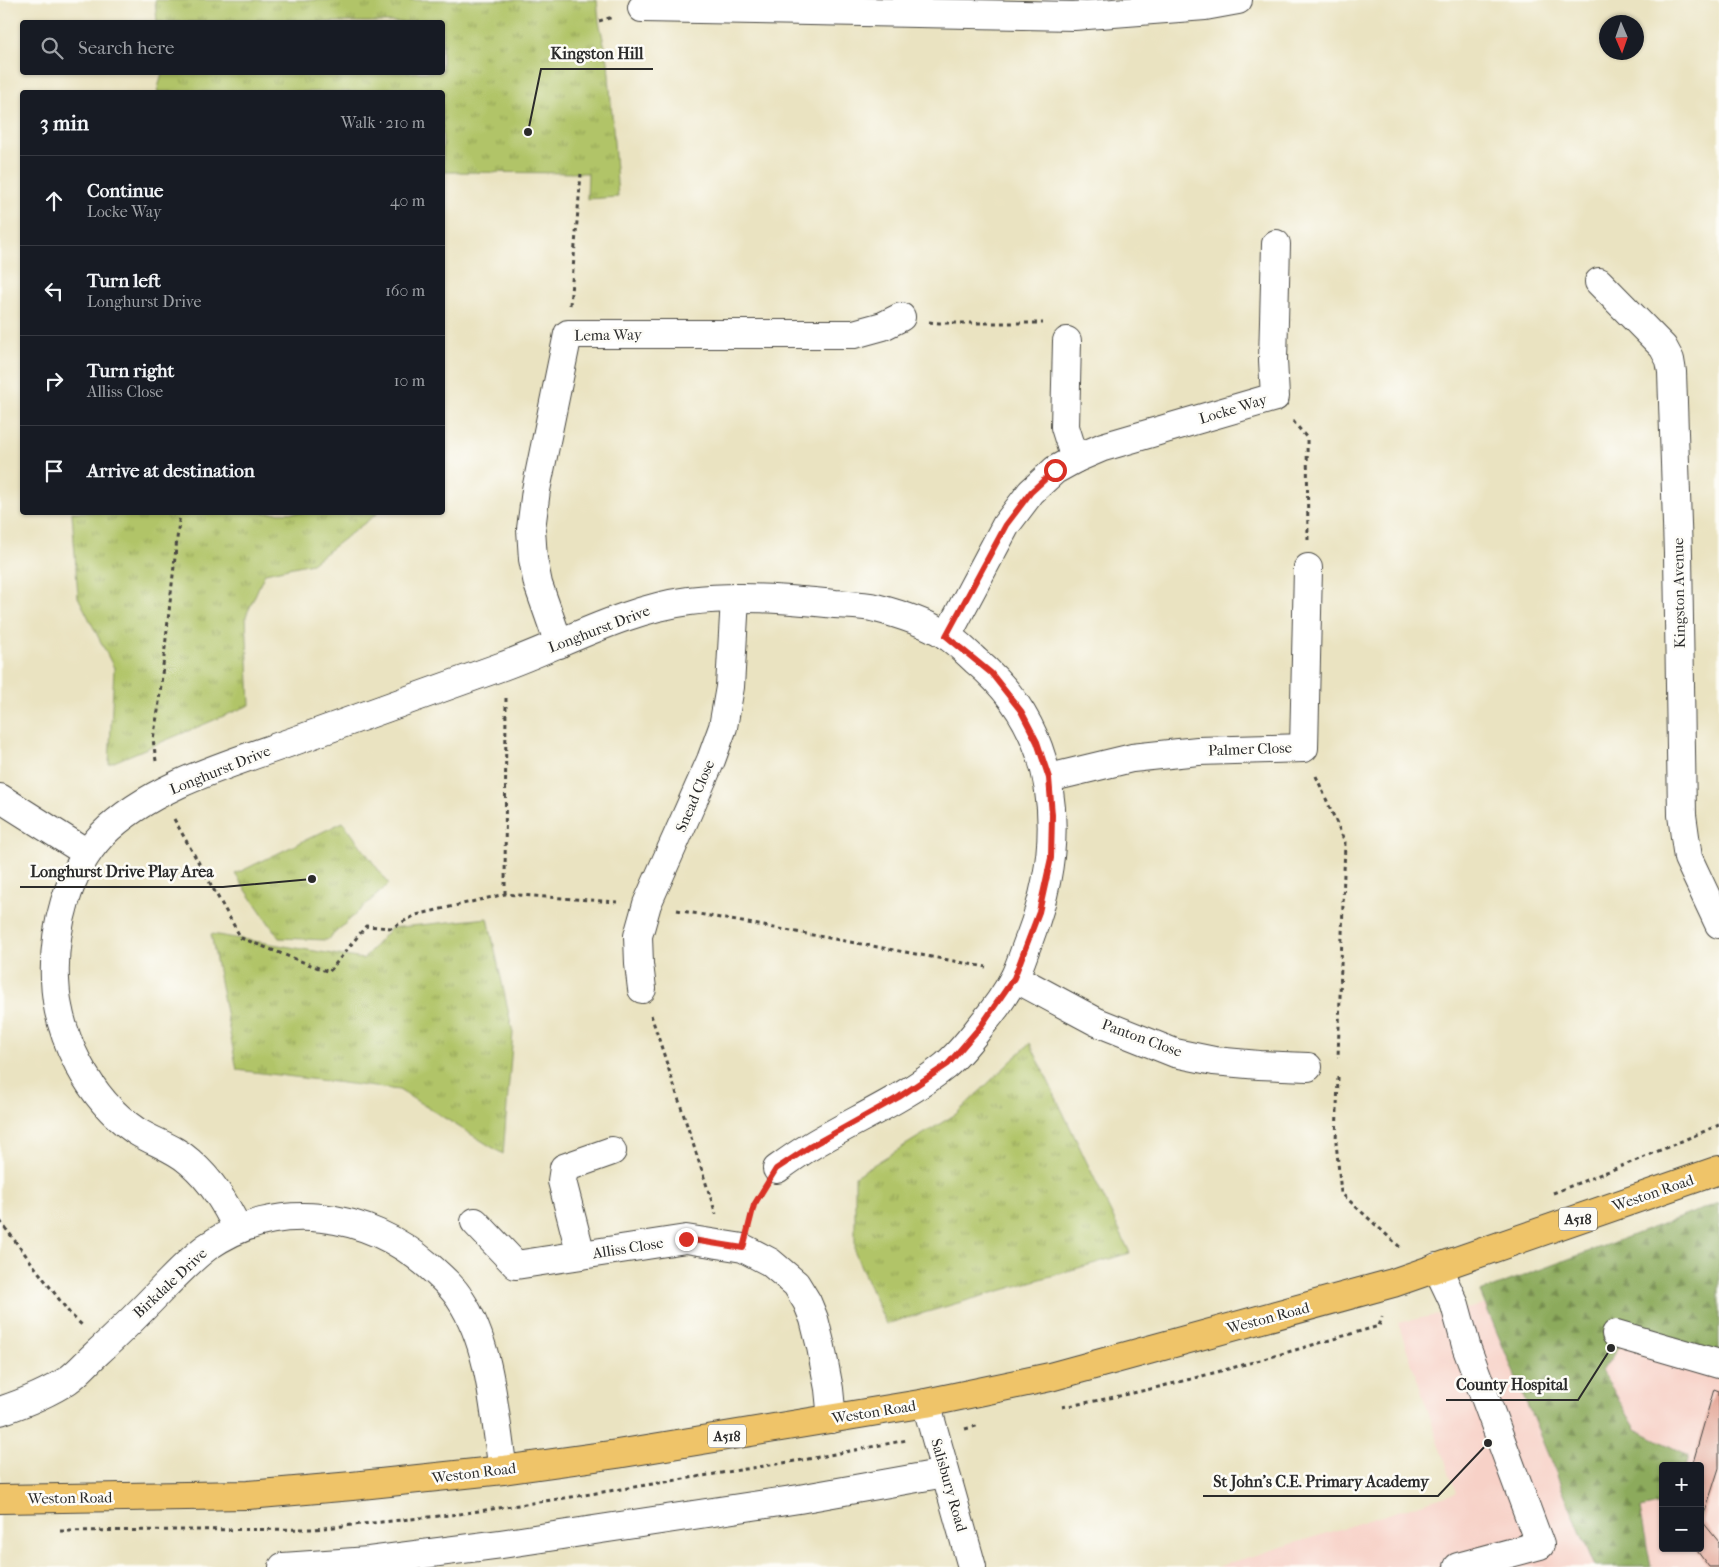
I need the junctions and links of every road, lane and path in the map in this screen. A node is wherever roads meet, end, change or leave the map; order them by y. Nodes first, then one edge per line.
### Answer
1 (1238, 0) edge
2 (1130, 6) edge
3 (642, 8) dead end
4 (581, 174) dead end
5 (1276, 244) dead end
6 (1599, 282) dead end
7 (901, 317) joint
8 (568, 334) junction
9 (1067, 341) joint
10 (1274, 397) junction
11 (1075, 459) junction
12 (180, 515) edge
13 (1308, 568) joint
14 (735, 598) junction
15 (946, 636) junction
16 (559, 644) junction
17 (506, 665) junction
18 (1304, 748) junction
19 (1049, 778) junction
20 (160, 794) junction
21 (0, 798) edge
22 (87, 853) junction
23 (505, 894) junction
24 (648, 904) junction
25 (1719, 924) edge
26 (1014, 978) junction
27 (642, 989) joint
28 (1308, 1067) dead end
29 (1719, 1125) edge
30 (612, 1151) dead end
31 (776, 1169) joint
32 (1719, 1170) edge
33 (1552, 1193) dead end
34 (0, 1221) edge
35 (475, 1222) dead end
36 (238, 1229) junction
37 (1410, 1245) dead end
38 (734, 1247) junction
39 (1401, 1248) junction
40 (1392, 1252) dead end
41 (581, 1255) junction
42 (1437, 1268) junction
43 (1616, 1334) dead end
44 (105, 1346) junction
45 (1719, 1364) edge
46 (926, 1403) junction
47 (0, 1411) edge
48 (832, 1419) junction
49 (503, 1470) junction
50 (945, 1473) junction
51 (0, 1499) edge
52 (283, 1567) edge
53 (972, 1567) edge
54 (1458, 1567) edge

1 - 2 street
2 - 3 street
4 - 8 path
5 - 10 street, Locke Way
6 - 25 street, Kingston Avenue
7 - 8 street, Lema Way
7 - 9 path
8 - 16 street, Lema Way
9 - 11 street
10 - 11 street, Locke Way
10 - 13 path
11 - 15 street, Locke Way
12 - 20 path
13 - 18 street, Palmer Close
14 - 15 street, Longhurst Drive
14 - 16 street, Longhurst Drive
14 - 24 street, Snead Close
15 - 19 street, Longhurst Drive
16 - 17 street, Longhurst Drive
17 - 20 street, Longhurst Drive
17 - 23 path
18 - 19 street, Palmer Close
18 - 39 path
19 - 26 street, Longhurst Drive
20 - 22 street, Longhurst Drive
20 - 23 path
21 - 22 street
22 - 36 street, Longhurst Drive
23 - 24 path
24 - 26 path
24 - 27 street, Snead Close
26 - 28 street, Panton Close
26 - 31 street, Longhurst Drive
27 - 38 path
29 - 33 path
30 - 41 street
31 - 38 path
32 - 42 highway, Weston Road / A518
34 - 44 path
35 - 41 street, Alliss Close
36 - 44 street, Birkdale Drive
36 - 49 street, Birkdale Drive
37 - 39 path
38 - 41 street, Alliss Close
38 - 48 street, Alliss Close
39 - 40 path
39 - 42 path
42 - 46 highway, Weston Road / A518
42 - 54 street
43 - 45 street
44 - 47 street, Birkdale Drive
46 - 48 highway, Weston Road / A518
46 - 50 street, Salisbury Road
48 - 49 highway, Weston Road / A518
49 - 51 highway, Weston Road / A518
50 - 52 street
50 - 53 street, Salisbury Road

